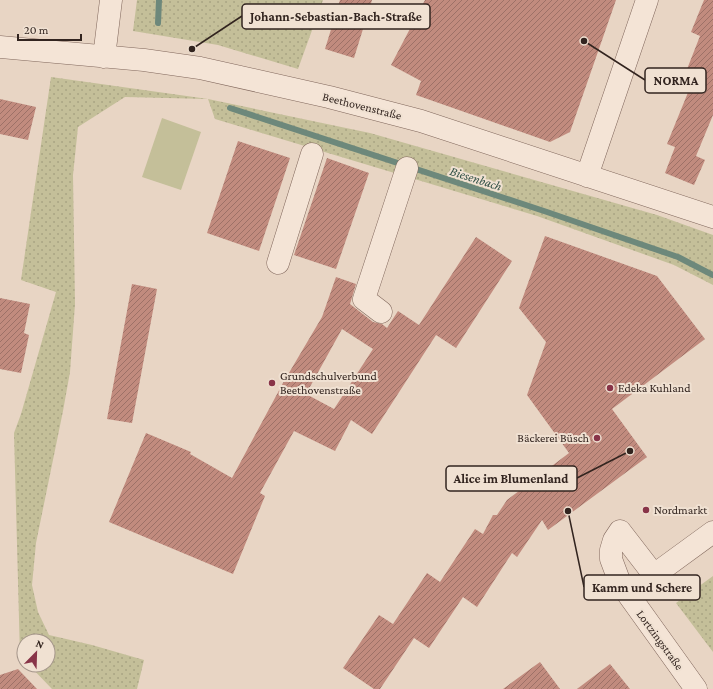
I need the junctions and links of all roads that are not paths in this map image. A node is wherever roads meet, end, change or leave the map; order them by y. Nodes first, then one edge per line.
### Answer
1 (111, 0) edge
2 (646, 0) edge
3 (0, 47) edge
4 (104, 57) junction
5 (312, 154) dead end
6 (406, 168) dead end
7 (587, 176) junction
8 (713, 217) edge
9 (278, 263) dead end
10 (381, 312) dead end
11 (713, 532) edge
12 (696, 689) edge

1 - 4 street
2 - 7 street
3 - 4 street, Beethovenstraße
4 - 7 street, Beethovenstraße
5 - 9 street
6 - 10 street
7 - 8 street, Beethovenstraße
11 - 12 street, Lortzingstraße

